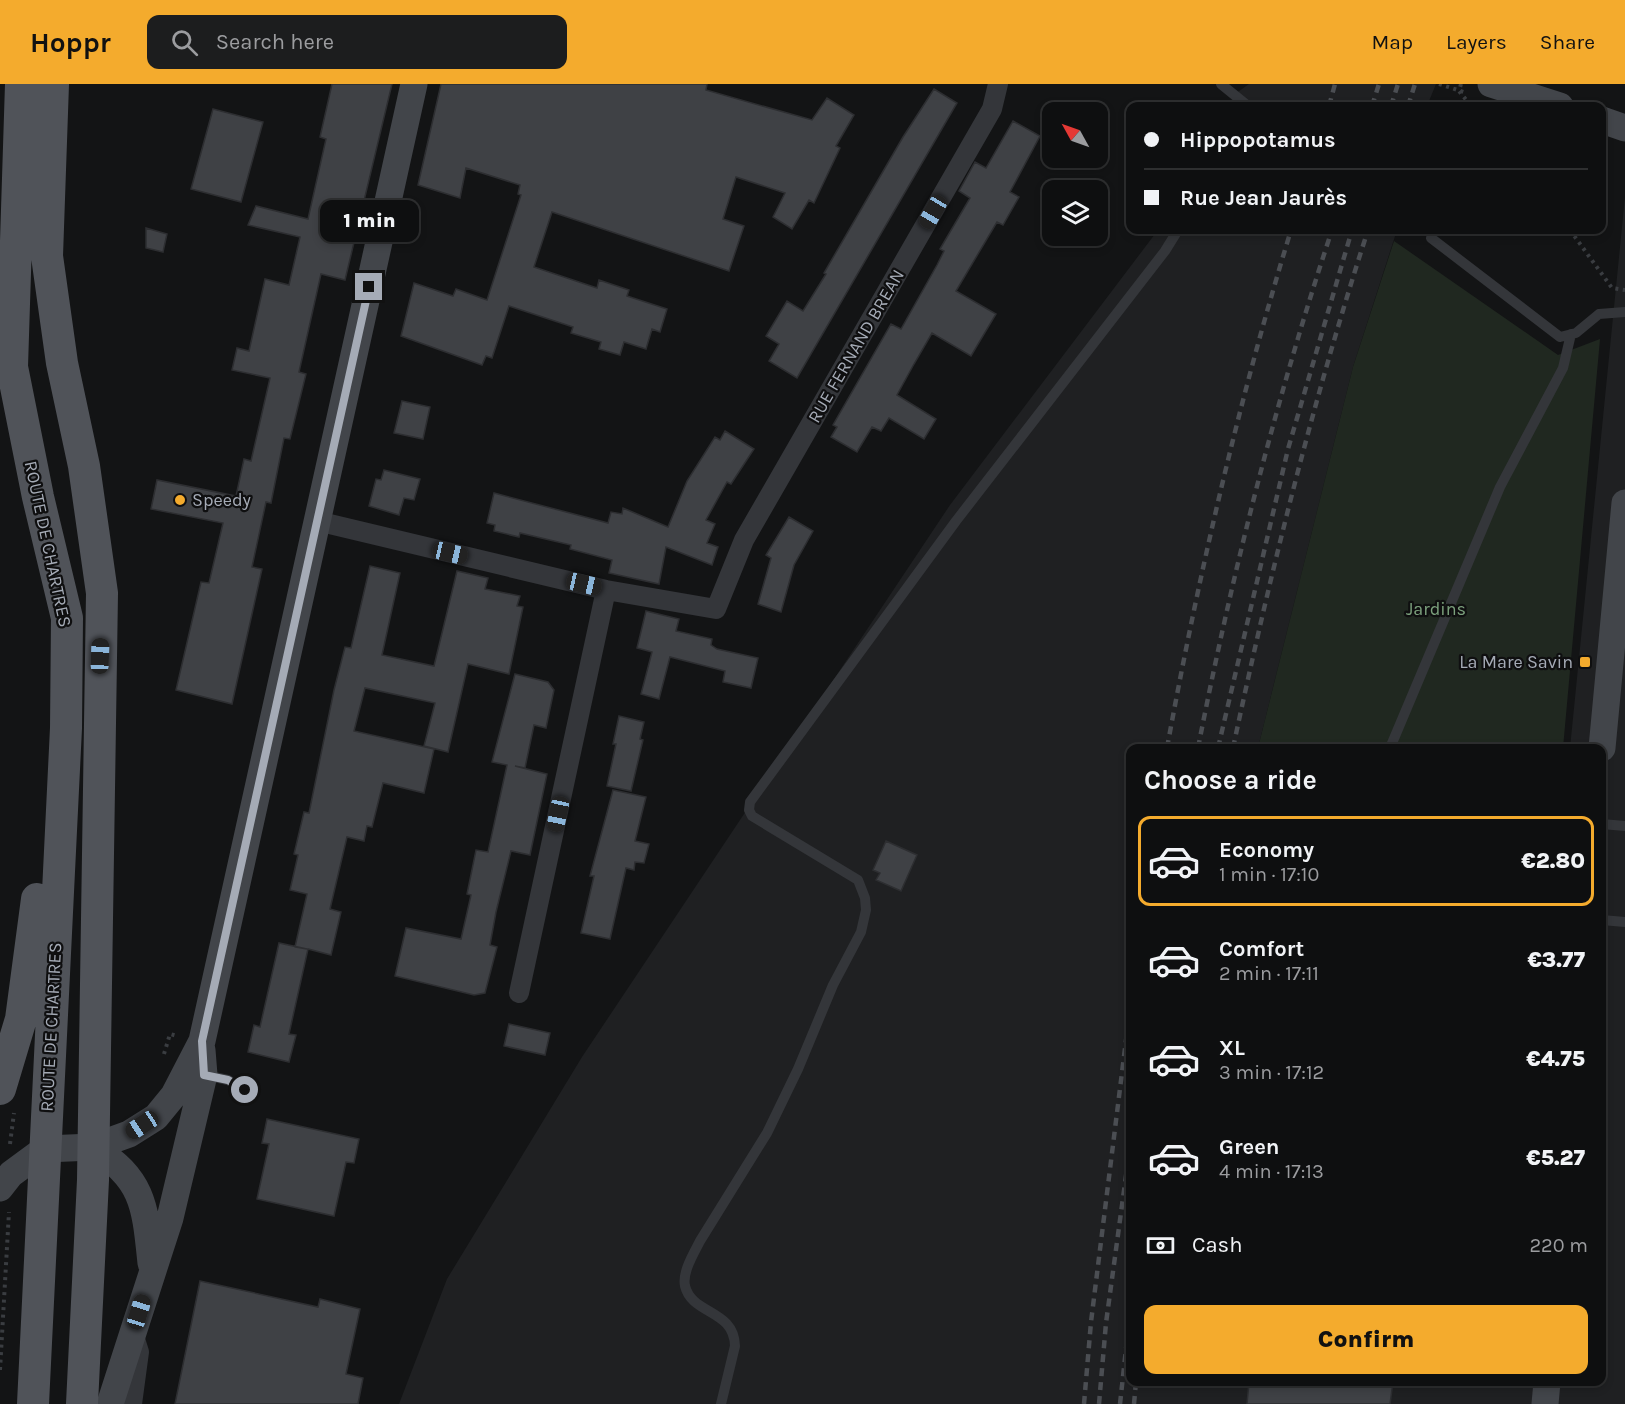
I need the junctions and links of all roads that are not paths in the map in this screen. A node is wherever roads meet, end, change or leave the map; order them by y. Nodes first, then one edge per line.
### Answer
1 (21, 84) edge
2 (52, 84) edge
3 (414, 84) edge
4 (998, 84) edge
5 (1221, 84) edge
6 (1491, 84) edge
7 (1243, 102) edge
8 (1547, 102) edge
9 (1606, 121) edge
10 (1625, 128) edge
11 (1176, 234) edge
12 (1431, 238) dead end
13 (1625, 312) edge
14 (1571, 334) junction
15 (1625, 503) edge
16 (317, 521) junction
17 (606, 590) junction
18 (66, 728) junction
19 (1392, 744) edge
20 (1602, 744) edge
21 (1606, 824) edge
22 (1625, 826) edge
23 (1606, 920) edge
24 (1625, 922) edge
25 (519, 993) dead end
26 (195, 1074) junction
27 (245, 1090) dead end
28 (7, 1101) edge
29 (93, 1147) junction
30 (45, 1149) junction
31 (5, 1181) edge
32 (152, 1270) junction
33 (133, 1333) junction
34 (1547, 1386) edge
35 (33, 1404) edge
36 (82, 1404) edge
37 (110, 1404) edge
38 (132, 1404) edge
39 (720, 1404) edge
40 (1545, 1404) edge

1 - 18 main road, ROUTE DE CHARTRES
2 - 29 main road, ROUTE DE CHARTRES
3 - 16 street
4 - 17 street, RUE FERNAND BREAN
5 - 7 lane
6 - 8 street
9 - 10 street
11 - 39 lane
12 - 14 lane
13 - 14 lane
14 - 19 lane
15 - 20 street
16 - 17 street
16 - 26 street
17 - 25 street
18 - 28 main road
18 - 30 main road, ROUTE DE CHARTRES
21 - 22 lane
23 - 24 lane
26 - 27 lane
26 - 29 street
26 - 32 street
29 - 30 street
29 - 32 street
29 - 36 main road, ROUTE DE CHARTRES
30 - 31 street
30 - 35 main road, ROUTE DE CHARTRES
32 - 33 street
33 - 37 street
33 - 38 street
34 - 40 street

